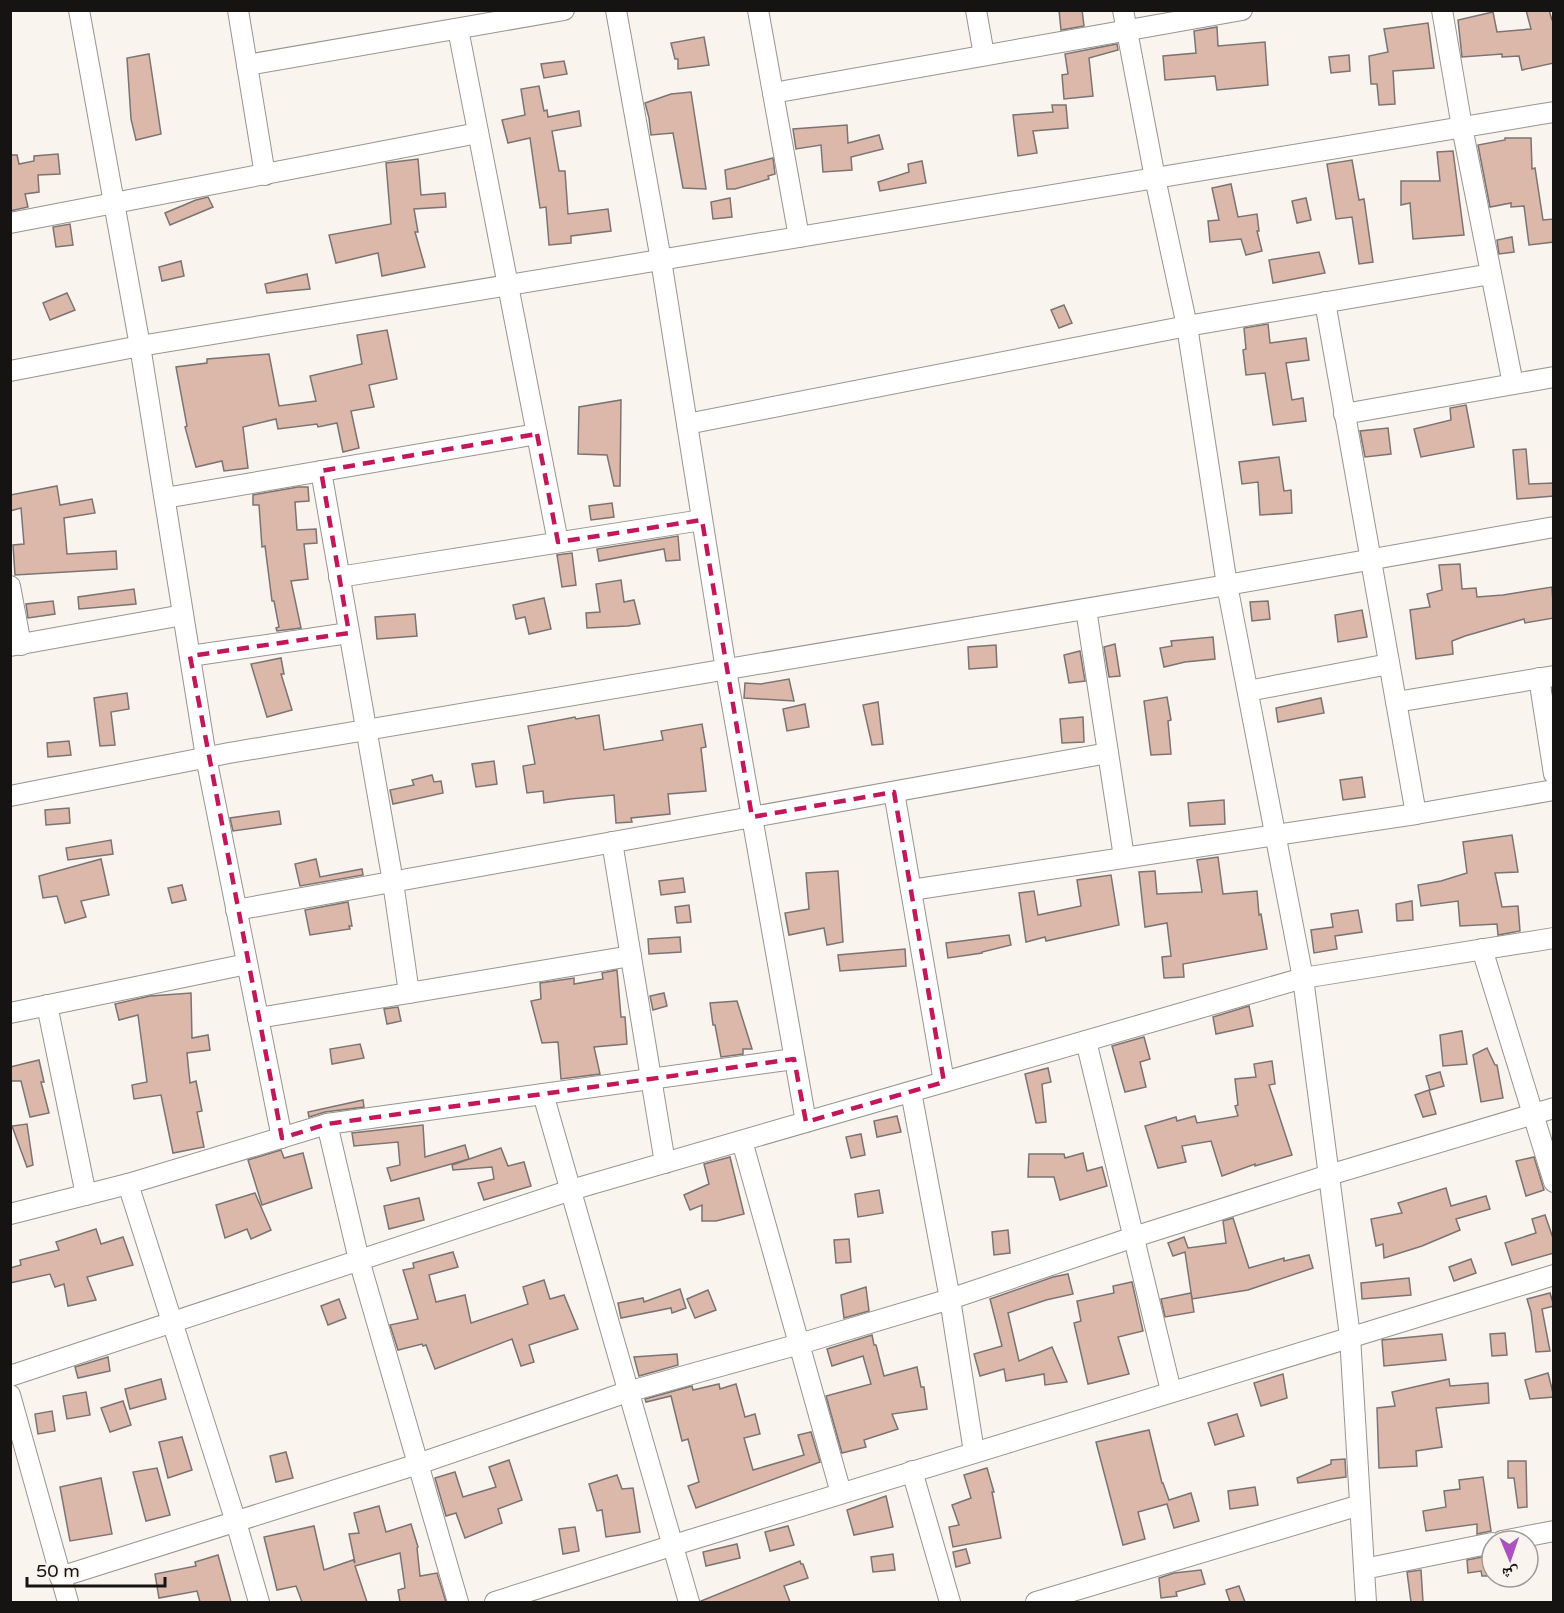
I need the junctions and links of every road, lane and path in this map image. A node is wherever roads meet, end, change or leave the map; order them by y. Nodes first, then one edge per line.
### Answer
1 (79, 10) edge
2 (238, 10) edge
3 (564, 10) edge
4 (616, 10) edge
5 (758, 10) edge
6 (976, 10) edge
7 (1242, 10) edge
8 (1442, 10) edge
9 (1125, 20) edge
10 (458, 29) junction
11 (984, 55) junction
12 (247, 65) junction
13 (773, 93) junction
14 (1554, 112) edge
15 (1462, 127) junction
16 (478, 133) junction
17 (265, 175) junction
18 (1155, 178) junction
19 (115, 204) junction
20 (10, 223) edge
21 (799, 237) junction
22 (661, 260) junction
23 (1491, 274) junction
24 (507, 285) junction
25 (1325, 302) junction
26 (1187, 326) junction
27 (140, 346) junction
28 (10, 371) edge
29 (1554, 377) edge
30 (1513, 384) junction
31 (1344, 414) junction
32 (687, 424) junction
33 (537, 434) junction
34 (321, 471) junction
35 (165, 498) junction
36 (702, 520) junction
37 (1554, 527) edge
38 (558, 542) junction
39 (1370, 560) junction
40 (339, 576) junction
41 (1227, 585) junction
42 (10, 586) edge
43 (1086, 609) junction
44 (183, 615) junction
45 (349, 633) junction
46 (16, 645) edge
47 (190, 656) junction
48 (1389, 664) junction
49 (726, 670) junction
50 (1546, 677) edge
51 (1248, 691) junction
52 (1396, 702) junction
53 (366, 730) junction
54 (1108, 753) junction
55 (206, 757) junction
56 (1554, 774) edge
57 (1554, 790) edge
58 (894, 792) junction
59 (10, 796) edge
60 (1416, 814) junction
61 (752, 817) junction
62 (1275, 834) junction
63 (612, 842) junction
64 (1124, 857) junction
65 (393, 882) junction
66 (911, 890) junction
67 (236, 910) junction
68 (1554, 938) edge
69 (1482, 949) junction
70 (631, 956) junction
71 (247, 964) junction
72 (1303, 978) junction
73 (409, 993) junction
74 (46, 1005) junction
75 (10, 1013) edge
76 (258, 1018) junction
77 (1086, 1041) junction
78 (794, 1059) junction
79 (651, 1078) junction
80 (944, 1082) junction
81 (911, 1092) junction
82 (543, 1094) junction
83 (1554, 1108) edge
84 (1533, 1114) junction
85 (806, 1122) junction
86 (327, 1124) junction
87 (282, 1138) junction
88 (742, 1140) junction
89 (665, 1163) junction
90 (1329, 1175) junction
91 (1554, 1182) edge
92 (128, 1184) junction
93 (571, 1190) junction
94 (86, 1195) junction
95 (10, 1214) edge
96 (1134, 1237) junction
97 (359, 1260) junction
98 (1554, 1275) edge
99 (950, 1299) junction
100 (173, 1322) junction
101 (1350, 1336) junction
102 (799, 1344) junction
103 (10, 1376) edge
104 (1171, 1391) junction
105 (627, 1392) junction
106 (10, 1395) edge
107 (974, 1452) junction
108 (418, 1464) junction
109 (912, 1471) junction
110 (841, 1493) junction
111 (1360, 1505) junction
112 (236, 1522) junction
113 (674, 1545) junction
114 (1480, 1545) edge
115 (1364, 1569) junction
116 (60, 1577) junction
117 (68, 1602) edge
118 (259, 1602) edge
119 (458, 1602) edge
120 (495, 1602) edge
121 (689, 1602) edge
122 (950, 1602) edge
123 (1036, 1602) edge
124 (1366, 1602) edge

1 - 19 street
2 - 12 street
3 - 10 street
4 - 22 street
5 - 13 street
6 - 11 street
7 - 9 street
8 - 15 street
9 - 11 street
9 - 18 street
10 - 12 street
10 - 16 street
11 - 13 street
12 - 17 street
13 - 21 street
14 - 15 street
15 - 18 street
15 - 23 street
16 - 17 street
16 - 24 street
17 - 19 street
18 - 21 street
18 - 26 street
19 - 20 street
19 - 27 street
21 - 22 street
22 - 24 street
22 - 32 street
23 - 25 street
23 - 30 street
24 - 27 street
24 - 33 street
25 - 26 street
25 - 31 street
26 - 32 street
26 - 41 street
27 - 28 street
27 - 35 street
29 - 30 street
30 - 31 street
31 - 39 street
32 - 36 street
33 - 34 street
33 - 38 street
34 - 35 street
34 - 40 street
35 - 44 street
36 - 38 street
36 - 49 street
37 - 39 street
38 - 40 street
39 - 41 street
39 - 48 street
40 - 45 street
41 - 43 street
41 - 51 street
42 - 46 street
43 - 49 street
43 - 54 street
44 - 46 street
44 - 47 street
45 - 47 street
45 - 53 street
47 - 55 street
48 - 51 street
48 - 52 street
49 - 53 street
49 - 61 street
50 - 52 street
50 - 56 street
51 - 62 street
52 - 60 street
53 - 55 street
53 - 65 street
54 - 58 street
54 - 64 street
55 - 59 street
55 - 67 street
57 - 60 street
58 - 61 street
58 - 66 street
60 - 62 street
61 - 63 street
61 - 78 street
62 - 64 street
62 - 72 street
63 - 65 street
63 - 70 street
64 - 66 street
65 - 67 street
65 - 73 street
66 - 80 street
67 - 71 street
68 - 69 street
69 - 72 street
69 - 84 street
70 - 73 street
70 - 79 street
71 - 74 street
71 - 76 street
72 - 77 street
72 - 90 street
73 - 76 street
74 - 75 street
74 - 94 street
76 - 87 street
77 - 80 street
77 - 96 street
78 - 79 street
78 - 85 street
79 - 82 street
79 - 89 street
80 - 81 street
81 - 85 street
81 - 99 street
82 - 86 street
82 - 93 street
83 - 84 street
84 - 90 street
84 - 91 street
85 - 88 street
86 - 87 street
86 - 97 street
87 - 92 street
88 - 89 street
88 - 102 street
89 - 93 street
90 - 96 street
90 - 101 street
92 - 94 street
92 - 100 street
93 - 97 street
93 - 105 street
94 - 95 street
96 - 99 street
96 - 104 street
97 - 100 street
97 - 108 street
98 - 101 street
99 - 102 street
99 - 107 street
100 - 103 street
100 - 112 street
101 - 104 street
101 - 111 street
102 - 105 street
102 - 110 street
104 - 107 street
105 - 108 street
105 - 113 street
106 - 116 street
107 - 109 street
108 - 112 street
108 - 119 street
109 - 110 street
109 - 122 street
110 - 113 street
111 - 115 street
111 - 123 street
112 - 116 street
112 - 118 street
113 - 120 street
113 - 121 street
114 - 115 street
115 - 124 street
116 - 117 street

